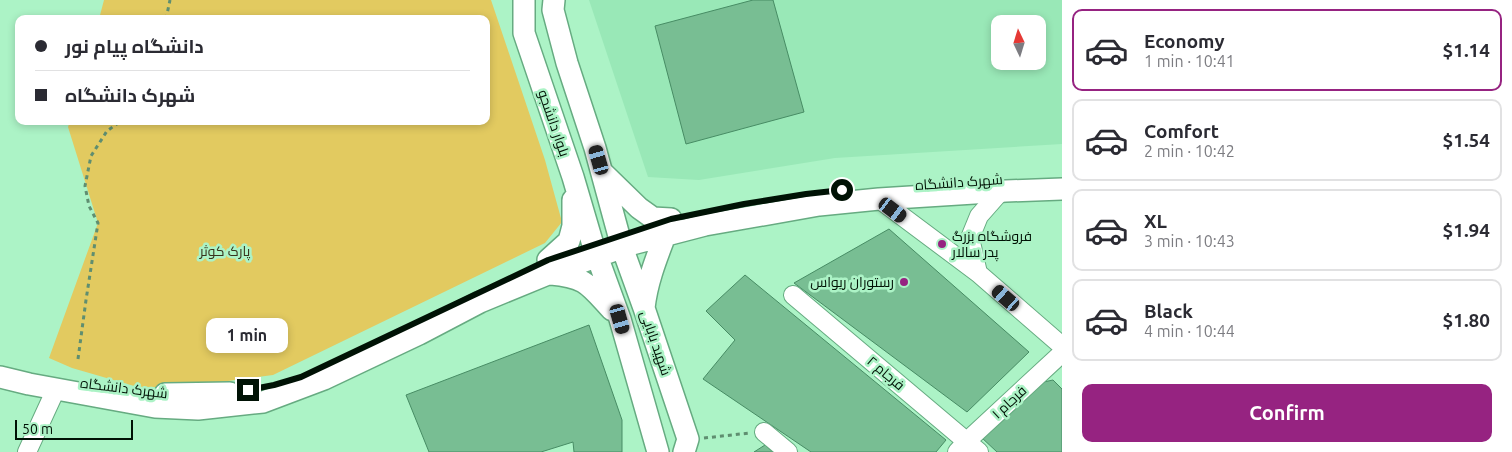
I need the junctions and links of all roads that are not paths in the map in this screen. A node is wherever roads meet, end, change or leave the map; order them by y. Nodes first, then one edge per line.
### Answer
1 (524, 5) edge
2 (553, 5) edge
3 (602, 172) junction
4 (1062, 175) edge
5 (573, 177) junction
6 (1062, 189) edge
7 (1001, 191) junction
8 (879, 199) junction
9 (668, 227) junction
10 (621, 241) junction
11 (595, 250) junction
12 (548, 267) junction
13 (978, 273) junction
14 (793, 295) dead end
15 (644, 308) junction
16 (620, 319) junction
17 (1062, 346) edge
18 (1062, 353) edge
19 (0, 366) edge
20 (0, 377) edge
21 (30, 379) junction
22 (56, 389) junction
23 (764, 432) road end
24 (688, 448) edge
25 (968, 448) edge
26 (27, 452) edge
27 (658, 452) edge
28 (788, 452) edge

1 - 2 main road
1 - 5 main road, بلوار دانشجو
2 - 3 main road
3 - 9 main road
3 - 10 main road
4 - 9 main road, شهرک دانشگاه
5 - 11 main road, بلوار دانشجو
5 - 12 main road
6 - 7 main road
7 - 8 main road
7 - 13 street
8 - 9 main road
8 - 13 street
9 - 10 main road
9 - 15 main road
10 - 11 main road
10 - 15 main road, شهید بابایی
11 - 12 main road
11 - 16 main road, شهید بابایی
12 - 16 main road
12 - 21 main road, شهرک دانشگاه
12 - 22 main road
13 - 17 street
14 - 25 street, فرجام ۲
15 - 24 main road, شهید بابایی
16 - 27 main road, شهید بابایی
18 - 25 street, فرجام ۱
19 - 21 main road
20 - 21 main road
21 - 22 main road
22 - 26 street
23 - 28 street

